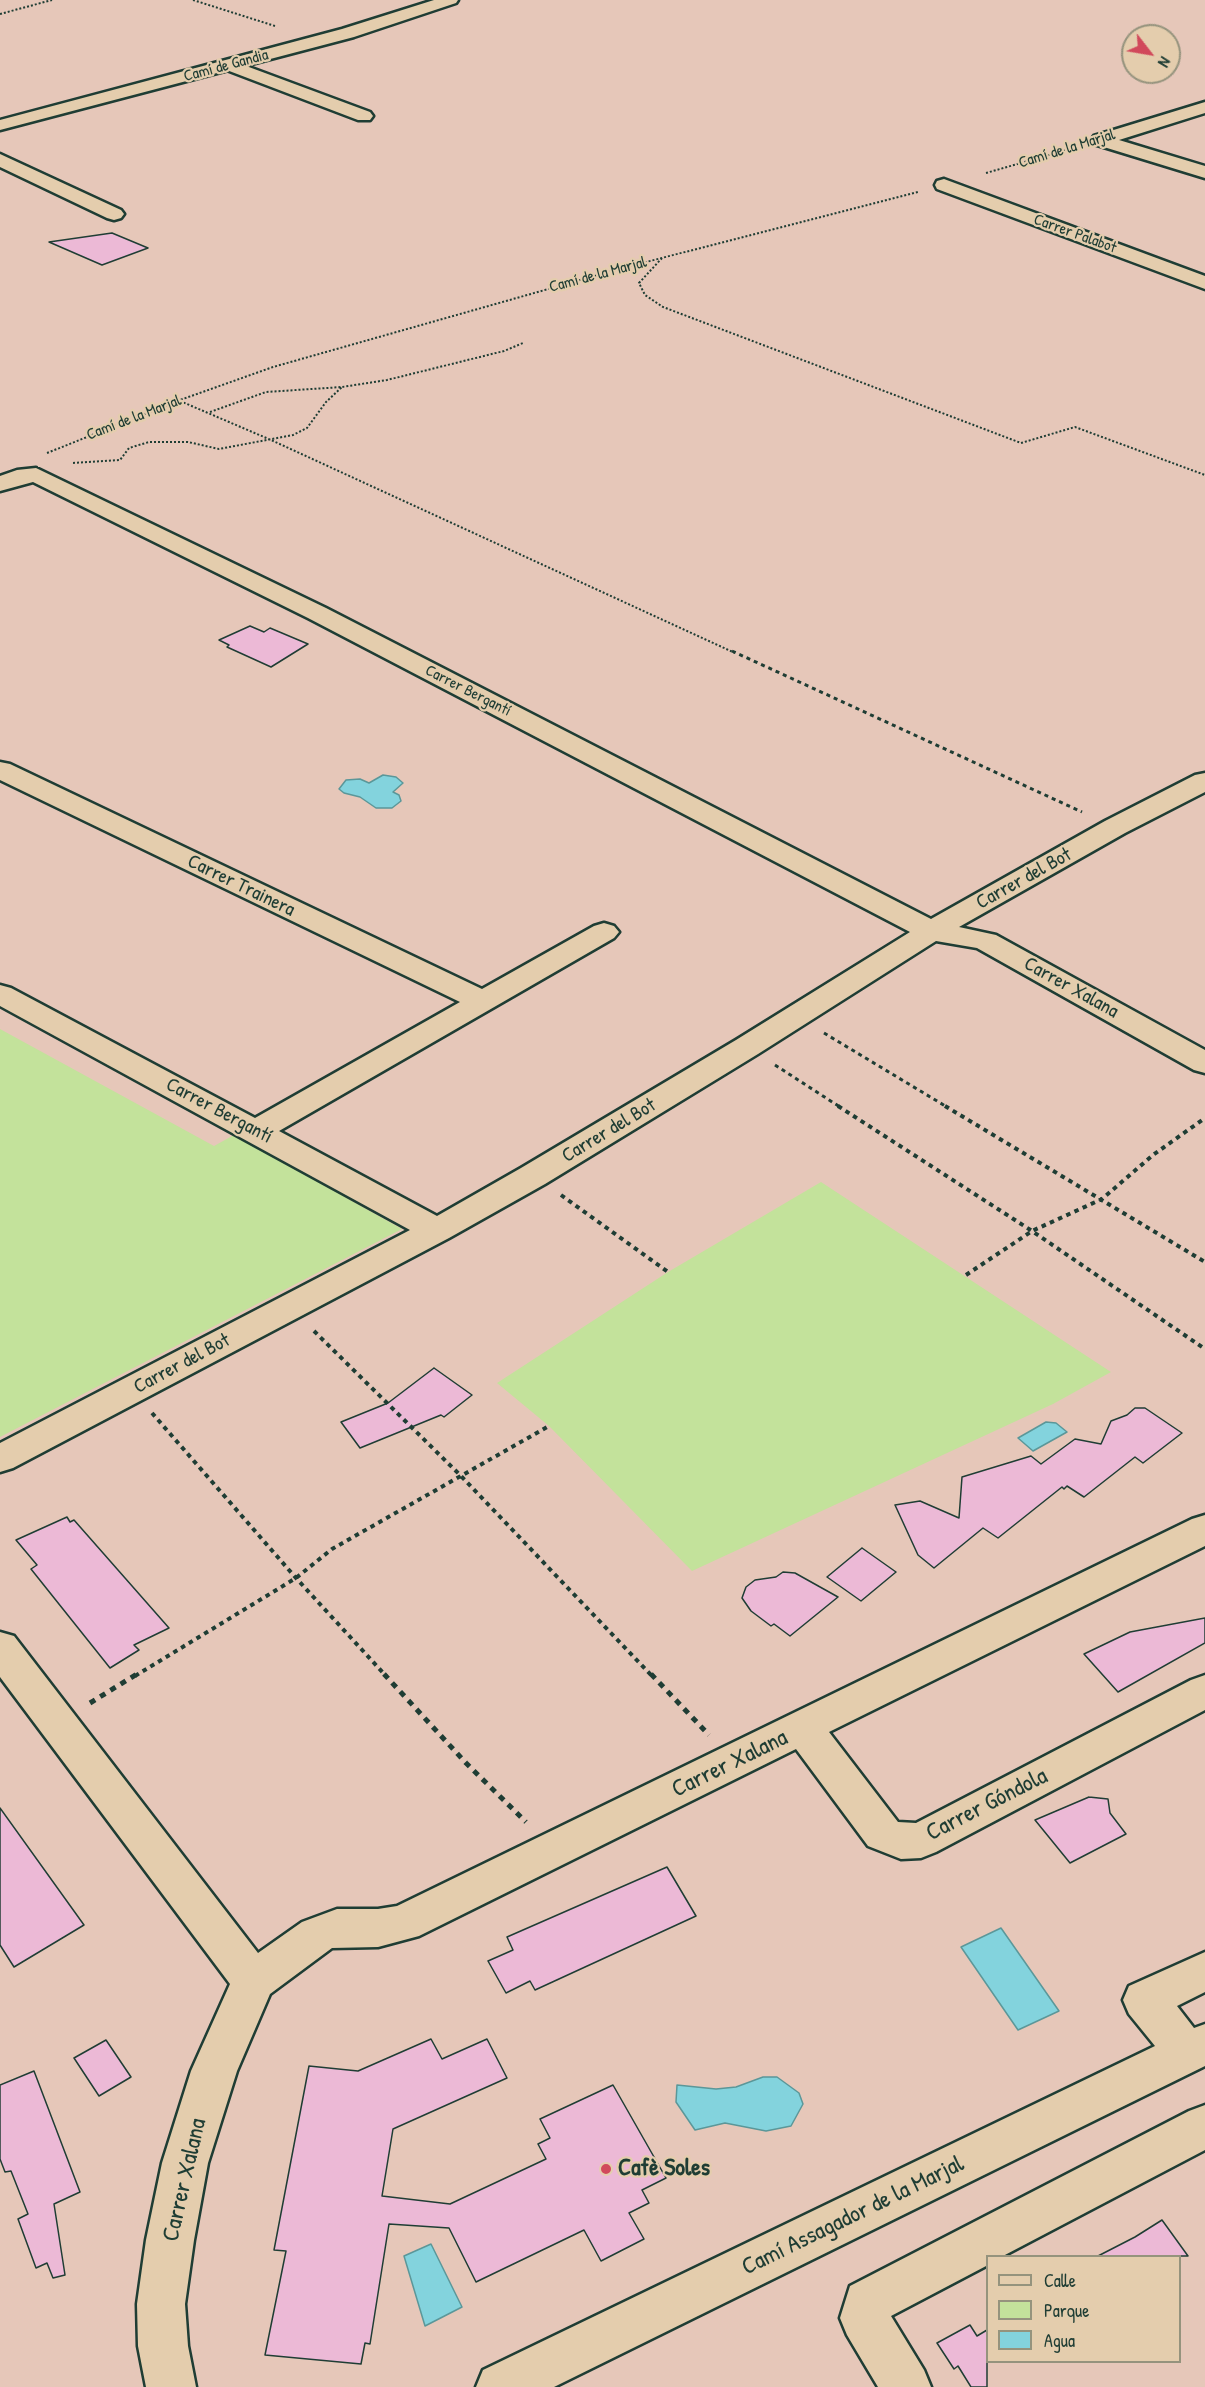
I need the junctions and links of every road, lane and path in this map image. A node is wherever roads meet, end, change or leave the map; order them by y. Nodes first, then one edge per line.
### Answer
1 (52, 0) edge
2 (193, 0) edge
3 (450, 0) edge
4 (0, 14) edge
5 (321, 40) junction
6 (230, 65) junction
7 (1205, 107) edge
8 (364, 116) dead end
9 (1175, 116) junction
10 (0, 125) edge
11 (1205, 125) edge
12 (1100, 140) junction
13 (0, 160) edge
14 (1205, 172) edge
15 (944, 185) junction
16 (114, 214) dead end
17 (662, 258) junction
18 (1205, 283) edge
19 (523, 343) dead end
20 (342, 387) junction
21 (180, 400) junction
22 (209, 412) junction
23 (271, 440) junction
24 (40, 464) junction
25 (1205, 475) edge
26 (0, 484) edge
27 (0, 770) edge
28 (1205, 781) edge
29 (1115, 827) junction
30 (931, 931) junction
31 (604, 932) dead end
32 (0, 994) edge
33 (482, 1001) junction
34 (795, 1016) junction
35 (747, 1047) junction
36 (1205, 1063) edge
37 (1205, 1118) edge
38 (256, 1131) junction
39 (533, 1176) junction
40 (1102, 1199) junction
41 (437, 1230) junction
42 (1032, 1231) junction
43 (1205, 1262) edge
44 (668, 1272) dead end
45 (966, 1275) dead end
46 (290, 1308) junction
47 (1205, 1348) edge
48 (132, 1390) junction
49 (549, 1426) dead end
50 (0, 1459) edge
51 (460, 1475) junction
52 (1205, 1529) edge
53 (296, 1578) junction
54 (0, 1647) edge
55 (1205, 1691) edge
56 (56, 1723) junction
57 (803, 1728) junction
58 (735, 1762) junction
59 (555, 1851) junction
60 (1205, 1971) edge
61 (253, 1981) junction
62 (1196, 2049) edge
63 (1205, 2126) edge
64 (171, 2387) edge
65 (501, 2387) edge
66 (906, 2387) edge

1 - 4 path
2 - 5 path
3 - 5 street, Camí de Gandia
5 - 6 street, Camí de Gandia
6 - 8 street
6 - 10 street, Camí de Gandia
7 - 9 street, Camí de la Marjal
9 - 11 street
9 - 12 street, Camí de la Marjal
12 - 14 street
12 - 15 path, Camí de la Marjal
13 - 16 street
15 - 17 path, Camí de la Marjal
15 - 18 street, Carrer Palabot
17 - 21 path, Camí de la Marjal
17 - 25 path
19 - 20 path
20 - 22 path
20 - 23 path
21 - 22 path
21 - 24 path, Camí de la Marjal
22 - 23 path
23 - 24 path
23 - 29 path
24 - 26 street
24 - 30 street, Carrer Bergantí
27 - 33 street, Carrer Trainera
28 - 29 street, Carrer del Bot
29 - 30 street, Carrer del Bot
30 - 34 street, Carrer del Bot
30 - 36 street, Carrer Xalana
31 - 33 street
32 - 38 street, Carrer Bergantí
33 - 38 street
34 - 35 street, Carrer del Bot
34 - 40 path
35 - 39 street, Carrer del Bot
35 - 42 path
37 - 40 path
38 - 41 street, Carrer Bergantí
39 - 41 street, Carrer del Bot
39 - 44 path
40 - 42 path
40 - 43 path
41 - 46 street, Carrer del Bot
42 - 45 path
42 - 47 path
46 - 48 street, Carrer del Bot
46 - 51 path
48 - 50 street, Carrer del Bot
48 - 53 path
49 - 51 path
51 - 53 path
51 - 58 path
52 - 57 street, Carrer Xalana
53 - 56 path
53 - 59 path
54 - 56 street
55 - 57 street, Carrer Góndola
56 - 61 street
57 - 58 street, Carrer Xalana
58 - 59 street, Carrer Xalana
59 - 61 street, Carrer Xalana
60 - 62 street
61 - 64 street, Carrer Xalana
62 - 65 street, Camí Assagador de la Marjal
63 - 66 street

